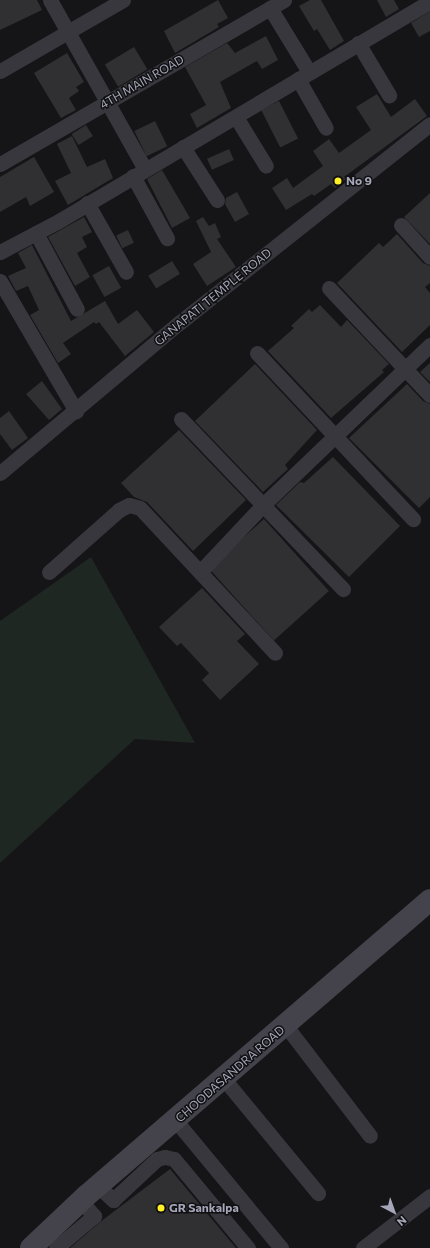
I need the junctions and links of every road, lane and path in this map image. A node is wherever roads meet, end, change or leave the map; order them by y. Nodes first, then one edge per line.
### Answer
1 (50, 0) edge
2 (123, 0) edge
3 (284, 0) edge
4 (430, 0) edge
5 (270, 8) junction
6 (68, 33) junction
7 (358, 43) junction
8 (0, 71) edge
9 (303, 75) junction
10 (389, 95) dead end
11 (109, 102) junction
12 (236, 117) junction
13 (430, 124) edge
14 (326, 128) dead end
15 (183, 147) junction
16 (0, 164) edge
17 (266, 166) dead end
18 (139, 172) junction
19 (217, 200) dead end
20 (87, 204) junction
21 (401, 225) dead end
22 (36, 233) junction
23 (167, 238) dead end
24 (0, 252) edge
25 (430, 257) edge
26 (126, 272) dead end
27 (0, 282) edge
28 (328, 288) dead end
29 (77, 309) dead end
30 (430, 345) edge
31 (257, 353) dead end
32 (405, 368) junction
33 (430, 395) edge
34 (76, 411) junction
35 (181, 419) dead end
36 (336, 435) junction
37 (0, 473) edge
38 (263, 506) junction
39 (413, 519) dead end
40 (49, 572) dead end
41 (200, 572) junction
42 (343, 589) dead end
43 (275, 653) dead end
44 (430, 900) edge
45 (286, 1026) junction
46 (224, 1079) junction
47 (176, 1121) junction
48 (370, 1136) dead end
49 (106, 1193) junction
50 (318, 1193) dead end
51 (430, 1196) edge
52 (87, 1209) junction
53 (31, 1248) edge
54 (56, 1248) edge
55 (248, 1248) edge
56 (281, 1248) edge
57 (363, 1248) edge

1 - 6 street
2 - 6 street
3 - 5 street, 4TH MAIN ROAD
4 - 7 street
5 - 9 street
5 - 11 street, 4TH MAIN ROAD
6 - 8 street
6 - 11 street
7 - 9 street
7 - 10 street
9 - 12 street
9 - 14 street
11 - 16 street, 4TH MAIN ROAD
11 - 18 street
12 - 15 street
12 - 17 street
13 - 34 street, GANAPATI TEMPLE ROAD
15 - 18 street
15 - 19 street
18 - 20 street
18 - 23 street
20 - 22 street
20 - 26 street
21 - 25 street
22 - 24 street
22 - 29 street
27 - 34 street
28 - 32 street
30 - 32 street
31 - 36 street
32 - 33 street
32 - 36 street
34 - 37 street, GANAPATI TEMPLE ROAD
35 - 38 street
36 - 38 street
36 - 39 street
38 - 41 street
38 - 42 street
40 - 41 street
41 - 43 street
44 - 45 street, CHOODASANDRA ROAD
45 - 46 street, CHOODASANDRA ROAD
45 - 48 street
46 - 47 street, CHOODASANDRA ROAD
46 - 50 street
47 - 49 street, CHOODASANDRA ROAD
47 - 56 street
49 - 52 street, CHOODASANDRA ROAD
49 - 55 street
51 - 57 street
52 - 53 street, CHOODASANDRA ROAD
52 - 54 street

